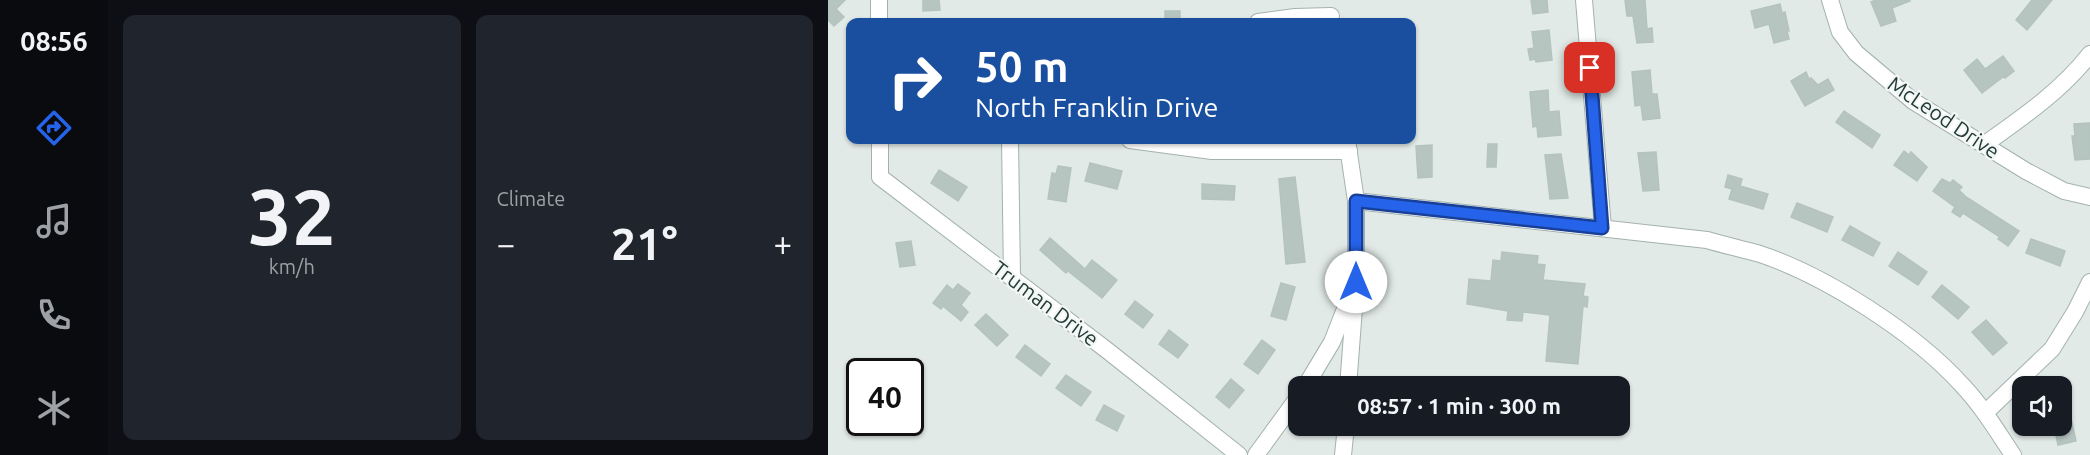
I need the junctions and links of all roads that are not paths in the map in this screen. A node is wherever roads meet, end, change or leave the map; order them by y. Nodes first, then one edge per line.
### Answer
1 (879, 0) edge
2 (1584, 0) edge
3 (1830, 0) edge
4 (1330, 13) edge
5 (879, 18) edge
6 (1288, 18) edge
7 (2090, 54) edge
8 (880, 144) edge
9 (1010, 144) edge
10 (1160, 144) edge
11 (1985, 144) junction
12 (1266, 145) edge
13 (1348, 145) edge
14 (2090, 197) edge
15 (1356, 201) junction
16 (1602, 228) junction
17 (1012, 277) junction
18 (1356, 282) junction
19 (2090, 282) edge
20 (1312, 376) edge
21 (1349, 376) edge
22 (1288, 411) edge
23 (1985, 413) junction
24 (1345, 436) edge
25 (1239, 455) edge
26 (1256, 455) edge
27 (1343, 455) edge
28 (2013, 455) edge

1 - 5 street
2 - 16 street
3 - 11 street, McLeod Drive
4 - 6 street
7 - 11 street
8 - 17 street, Truman Drive
9 - 17 street
10 - 12 street
11 - 14 street, McLeod Drive
12 - 13 street
13 - 15 street
15 - 16 street
15 - 18 street
16 - 23 street
17 - 25 street, Truman Drive
18 - 20 street
18 - 21 street
19 - 23 street
22 - 26 street
23 - 28 street
24 - 27 street

